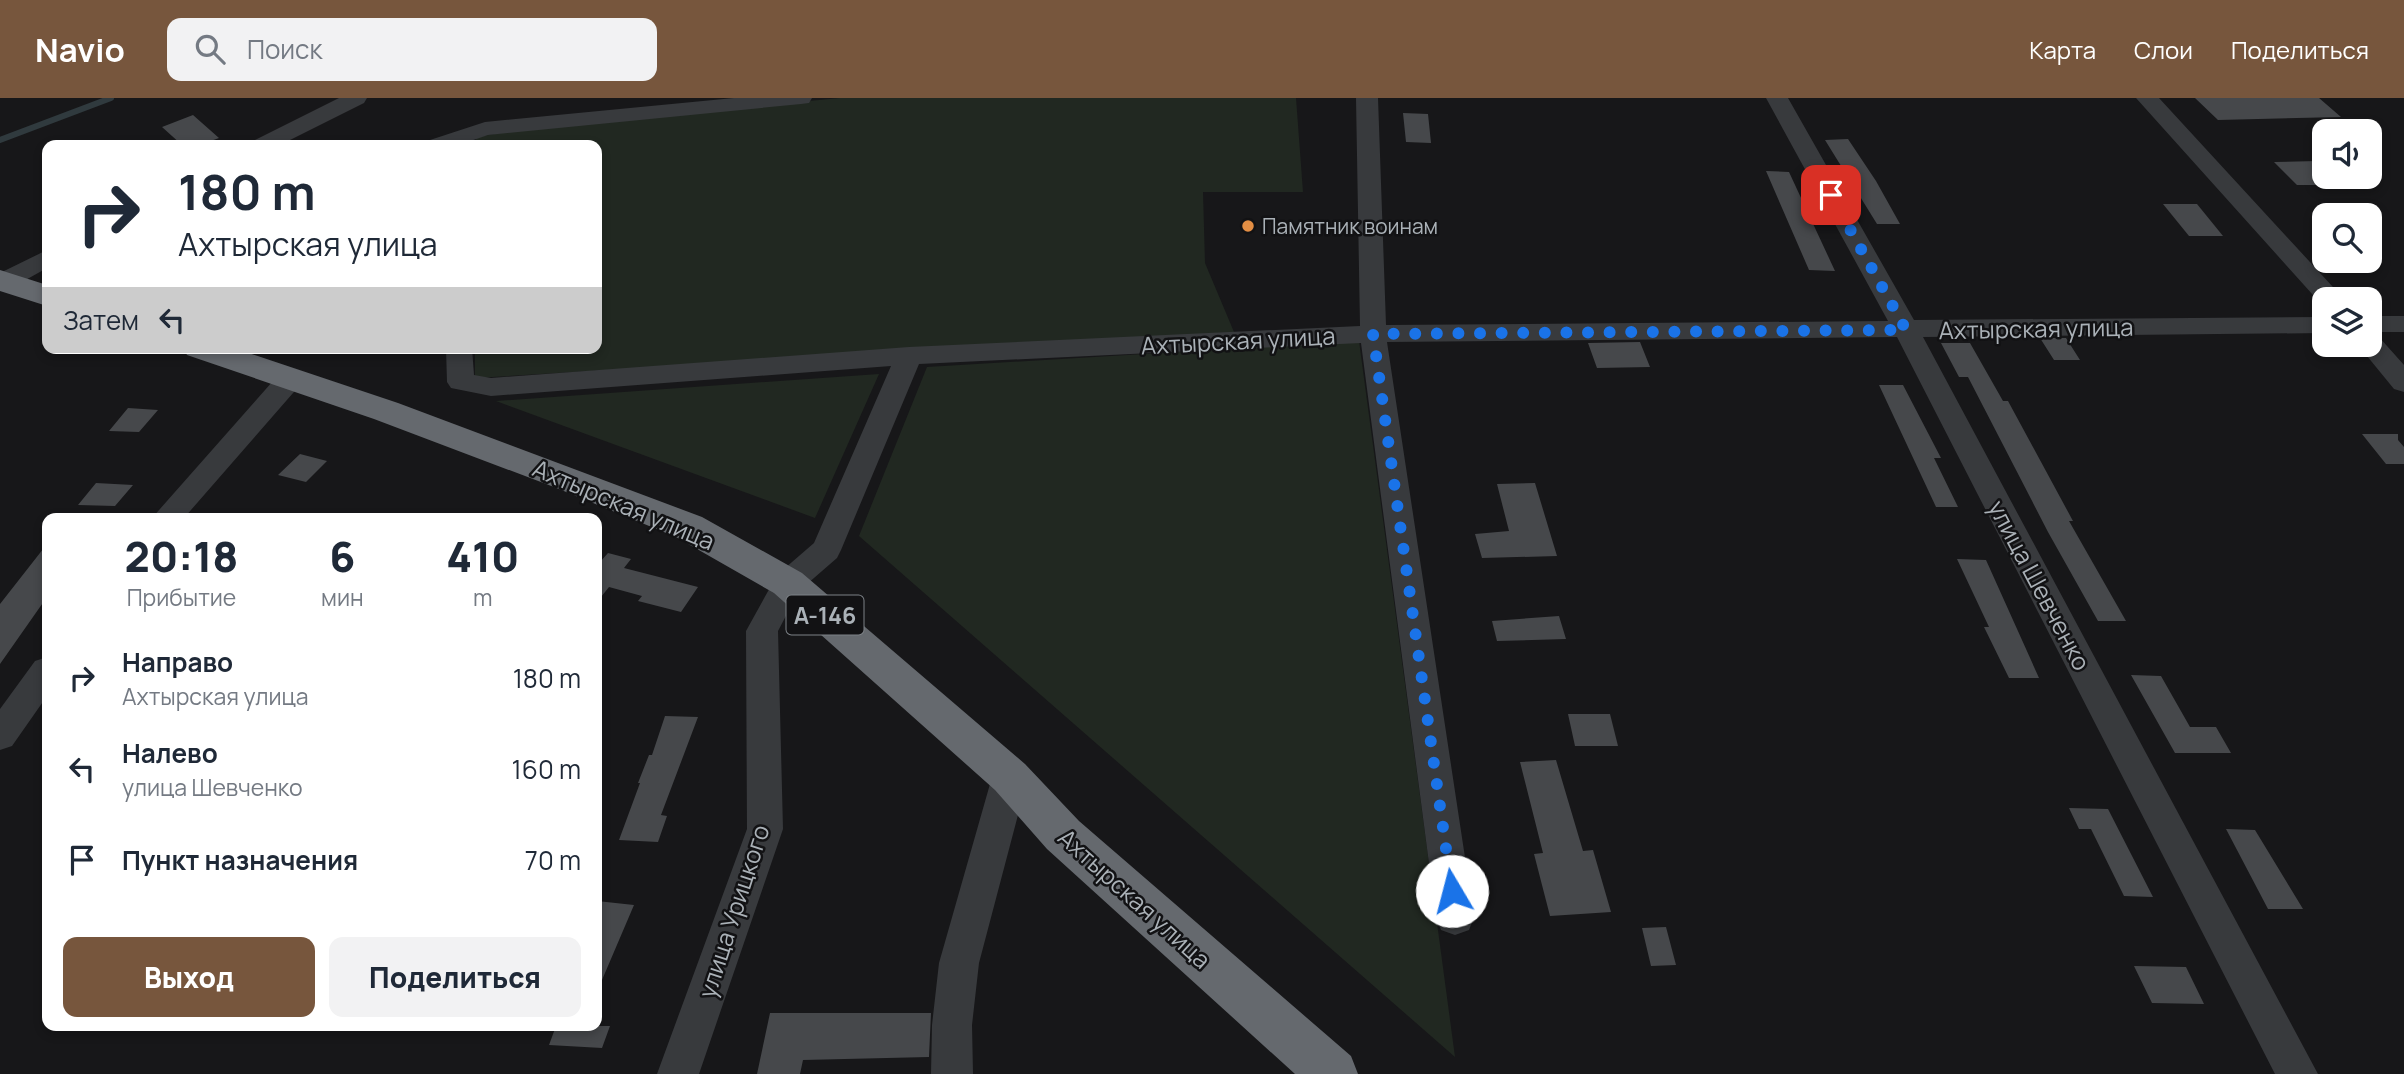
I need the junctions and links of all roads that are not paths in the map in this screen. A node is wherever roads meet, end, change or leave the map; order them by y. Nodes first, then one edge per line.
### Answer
1 (356, 98) edge
2 (801, 98) edge
3 (1367, 98) edge
4 (1777, 98) edge
5 (2147, 98) edge
6 (273, 140) edge
7 (453, 140) edge
8 (42, 260) edge
9 (2, 280) edge
10 (2320, 287) edge
11 (42, 294) edge
12 (2382, 324) edge
13 (2404, 324) edge
14 (2312, 325) edge
15 (1906, 330) junction
16 (1373, 334) junction
17 (217, 354) edge
18 (459, 354) edge
19 (909, 356) junction
20 (2382, 357) edge
21 (290, 379) junction
22 (2404, 383) edge
23 (171, 513) edge
24 (788, 583) junction
25 (42, 677) edge
26 (0, 736) edge
27 (1010, 778) junction
28 (1455, 917) dead end
29 (678, 1074) edge
30 (952, 1074) edge
31 (1333, 1074) edge
32 (2297, 1074) edge

1 - 6 street
2 - 7 street
3 - 16 street
4 - 15 street, улица Шевченко
5 - 10 street
8 - 9 street
9 - 11 highway
12 - 13 street
14 - 15 street, Ахтырская улица
15 - 16 street, Ахтырская улица
15 - 32 street, улица Шевченко
16 - 19 street, Ахтырская улица
16 - 28 street
17 - 21 highway, Ахтырская улица / А-146
18 - 19 street, Ахтырская улица
19 - 24 street
20 - 22 street
21 - 23 street
21 - 24 highway, Ахтырская улица / А-146
24 - 27 highway, Ахтырская улица / А-146
24 - 29 street, улица Урицкого
25 - 26 street
27 - 30 street
27 - 31 highway, Ахтырская улица / А-146

